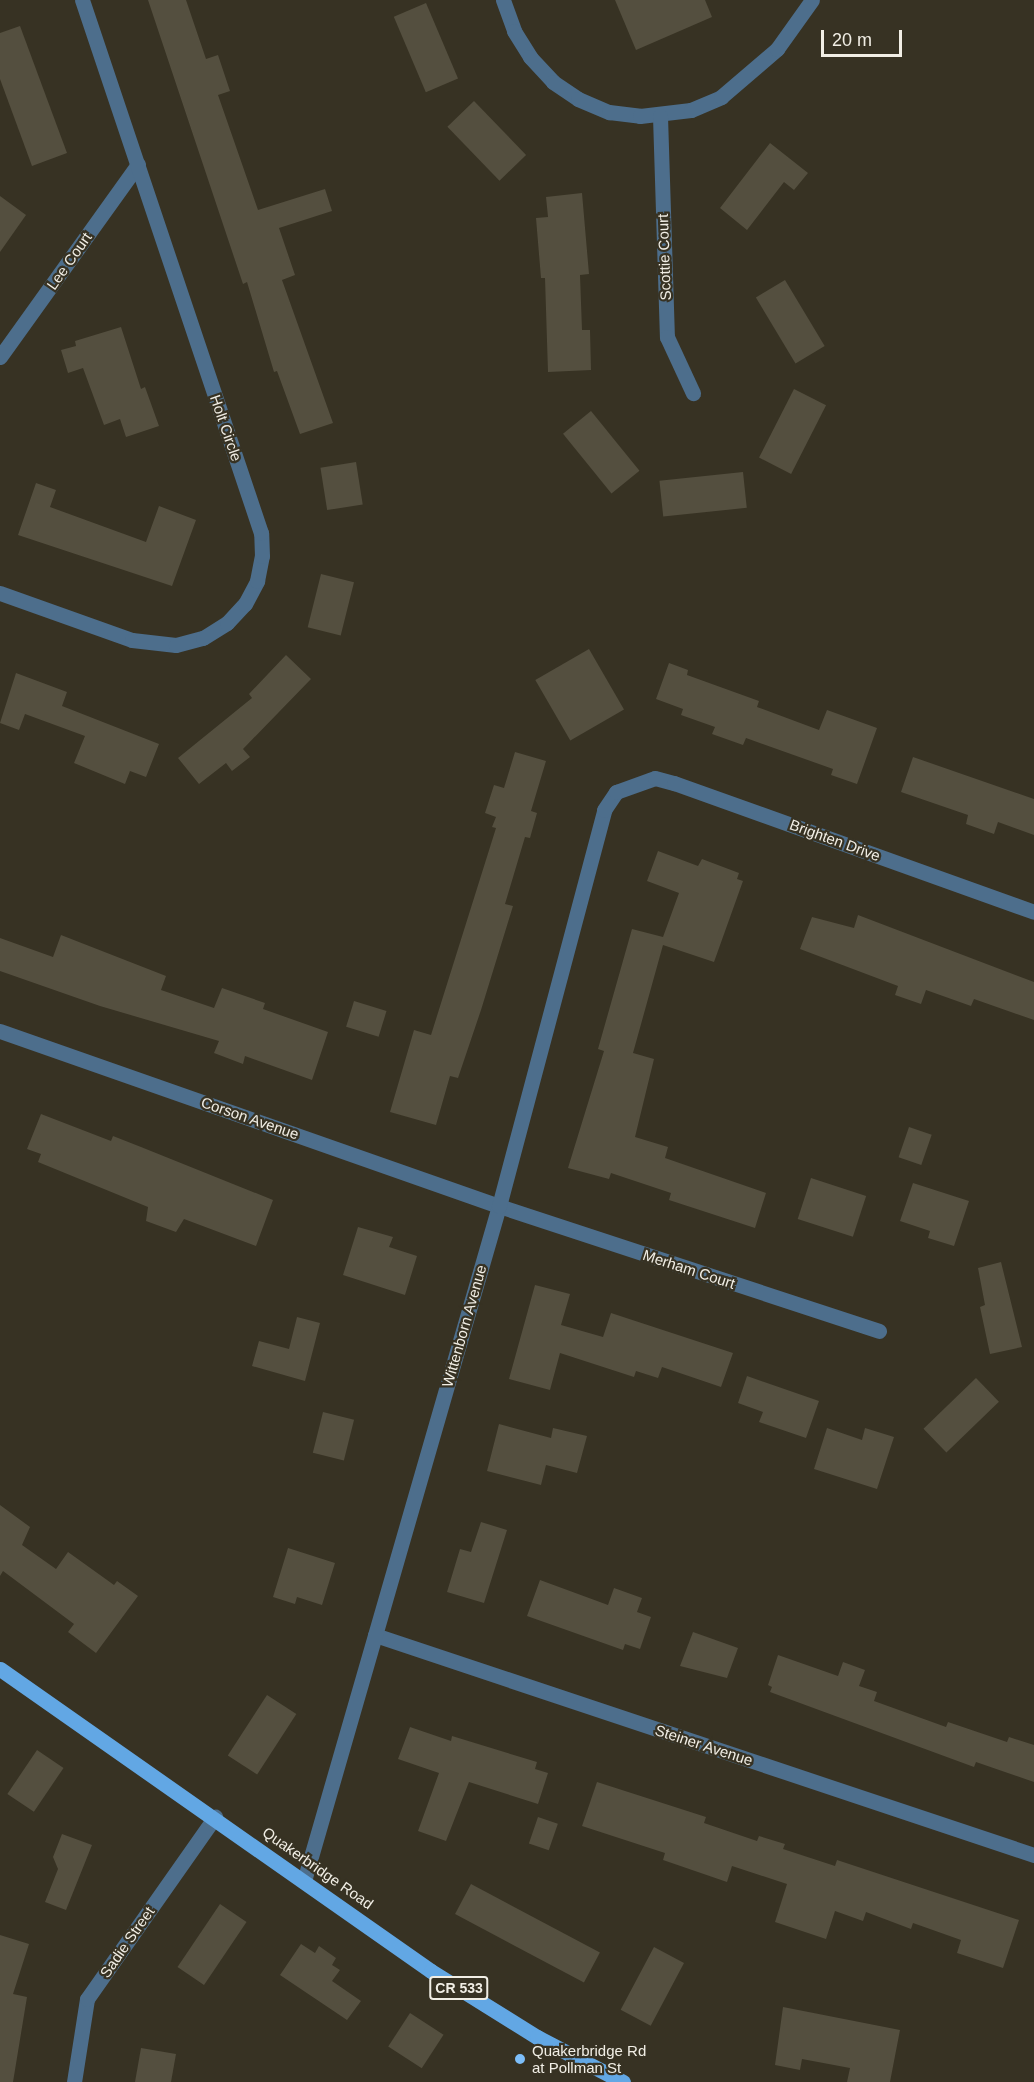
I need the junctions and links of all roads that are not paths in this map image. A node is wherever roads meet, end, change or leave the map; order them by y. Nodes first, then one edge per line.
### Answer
1 (82, 0) edge
2 (503, 0) edge
3 (812, 0) edge
4 (660, 116) junction
5 (138, 164) junction
6 (0, 357) edge
7 (693, 393) dead end
8 (0, 593) edge
9 (634, 783) joint
10 (1034, 912) edge
11 (0, 1031) edge
12 (499, 1206) junction
13 (879, 1331) dead end
14 (375, 1635) junction
15 (0, 1669) edge
16 (215, 1817) junction
17 (1034, 1855) edge
18 (304, 1881) junction
19 (617, 2081) edge
20 (74, 2082) edge

1 - 5 street, Holt Circle
2 - 4 street
3 - 4 street
4 - 7 street, Scottie Court
5 - 6 street, Lee Court
5 - 8 street, Holt Circle
9 - 10 street, Brighten Drive
9 - 12 street, Wittenborn Avenue
11 - 12 street, Corson Avenue
12 - 13 street, Merham Court
12 - 14 street, Wittenborn Avenue
14 - 17 street, Steiner Avenue
14 - 18 street, Wittenborn Avenue
15 - 16 main road, Quakerbridge Road / CR 533
16 - 18 main road, Quakerbridge Road / CR 533
16 - 20 street, Sadie Street
18 - 19 main road, Quakerbridge Road / CR 533

